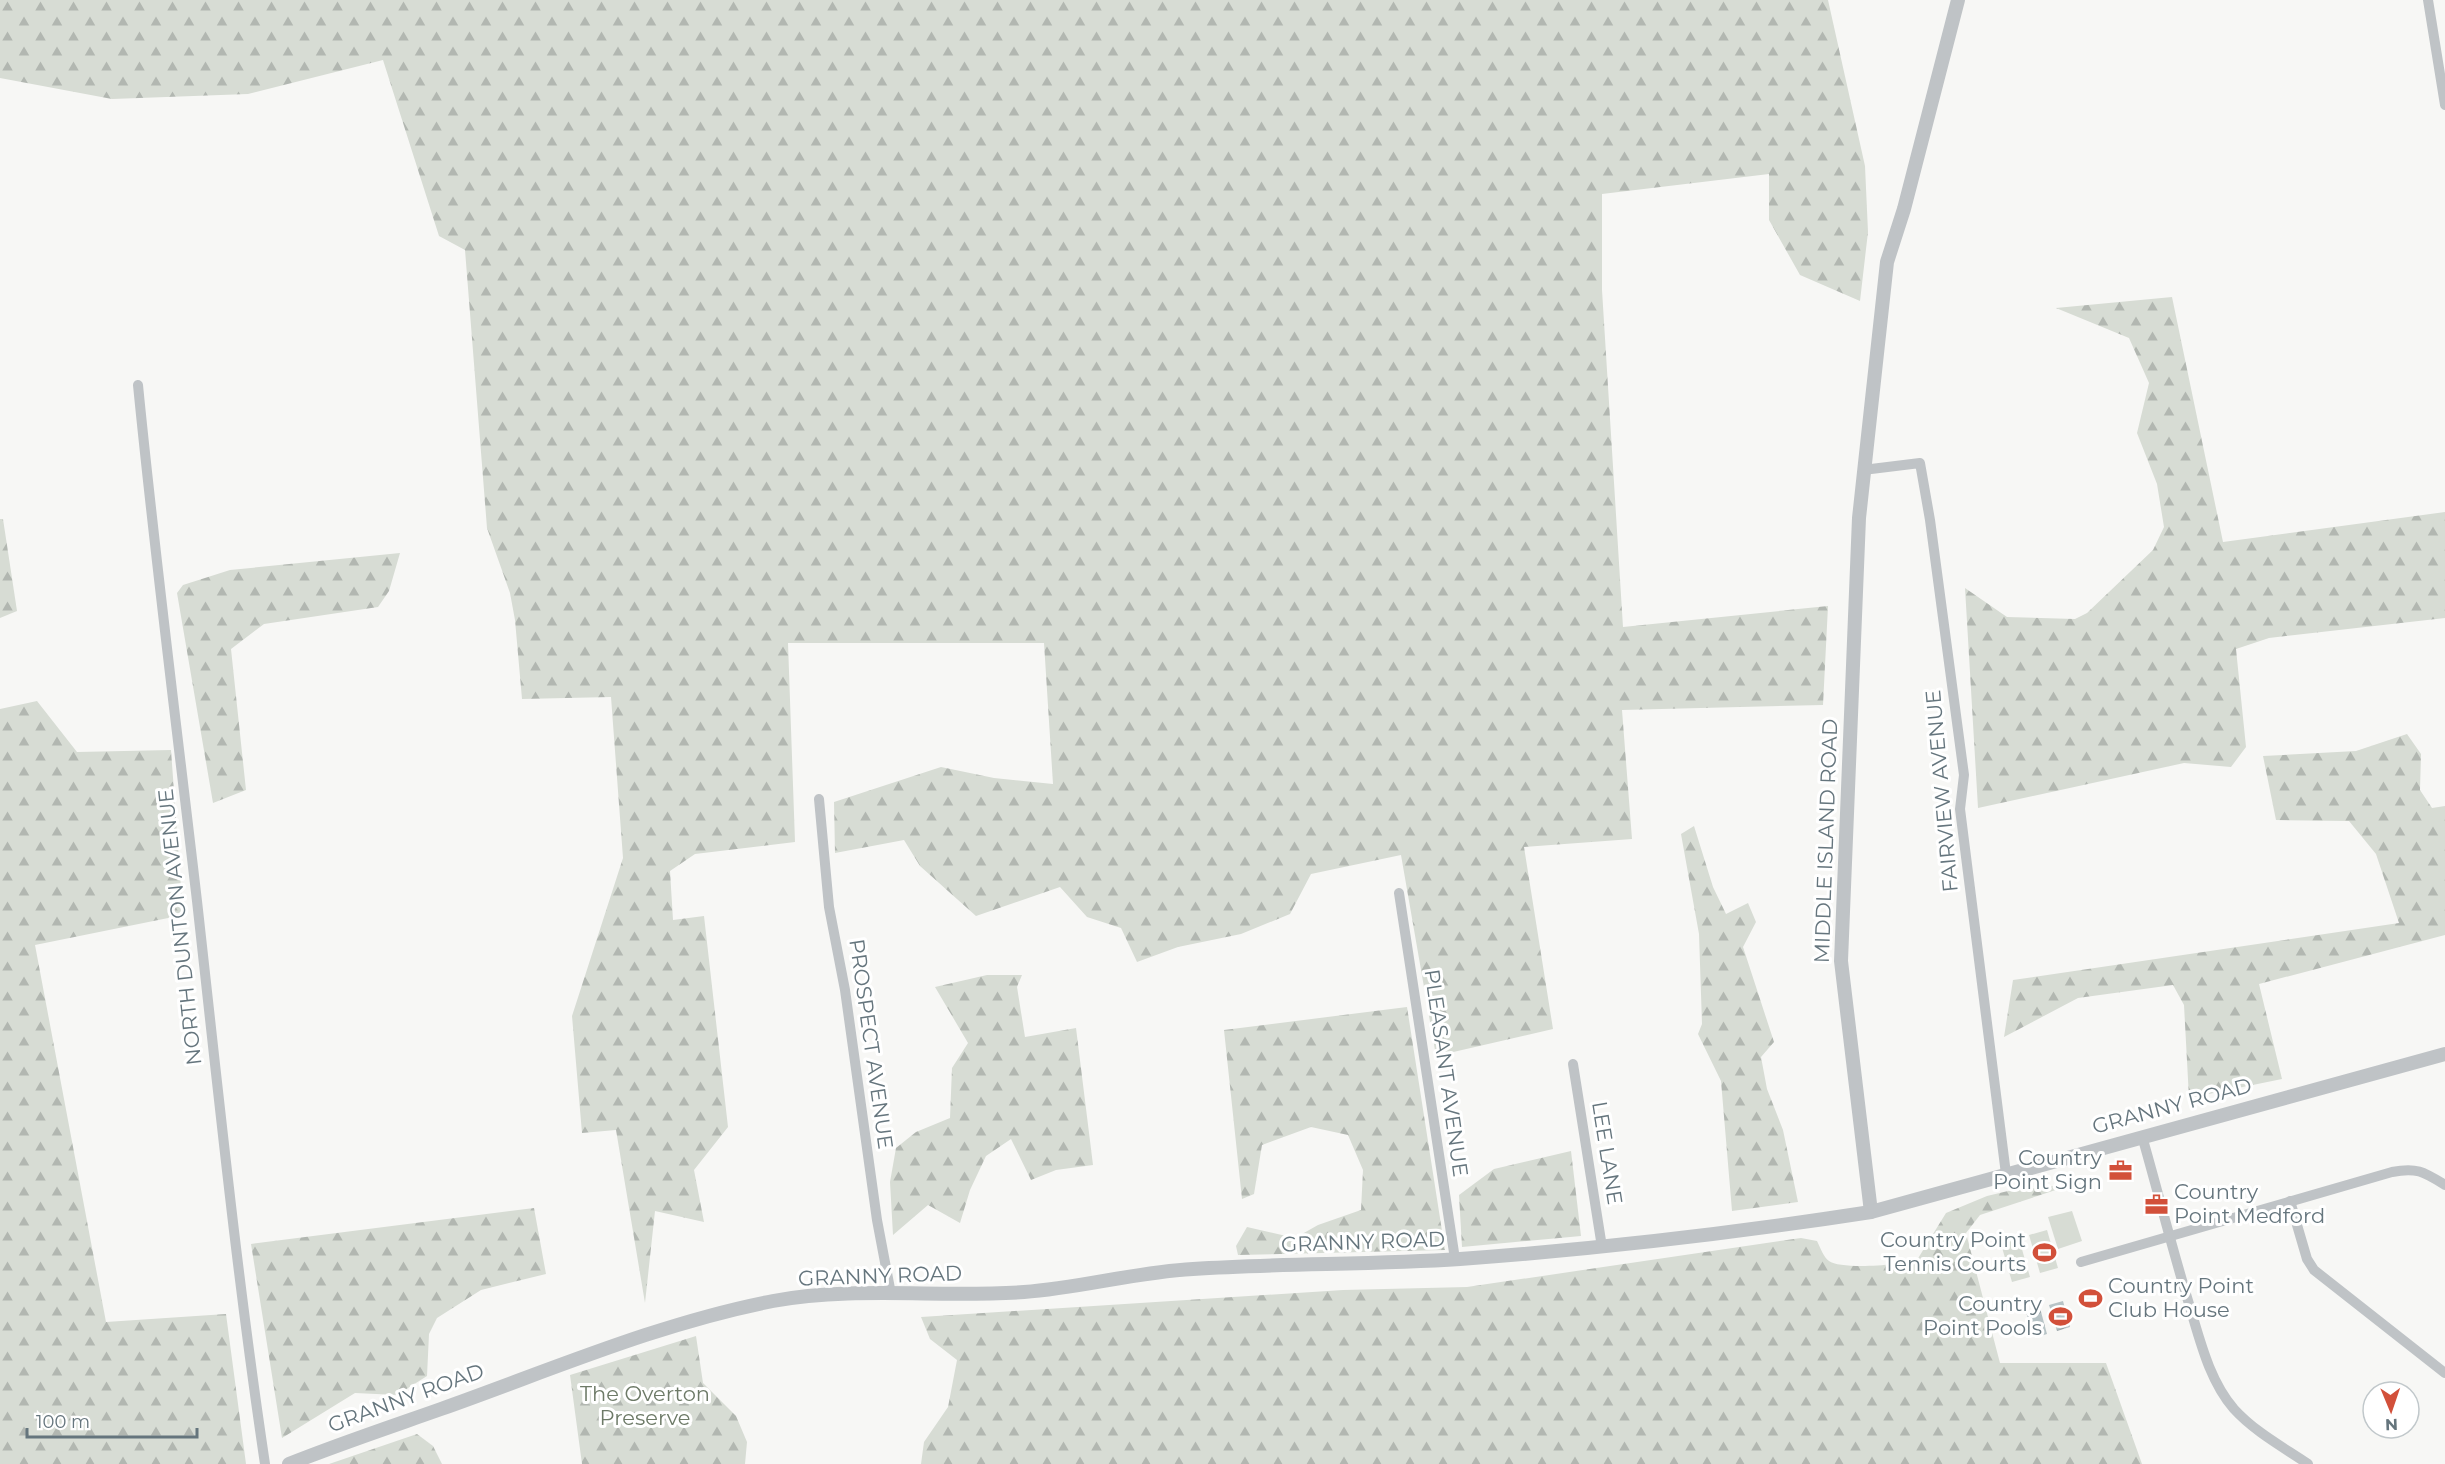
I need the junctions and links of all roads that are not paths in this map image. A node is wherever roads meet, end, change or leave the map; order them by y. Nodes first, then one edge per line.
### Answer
1 (1958, 0) edge
2 (2428, 0) edge
3 (2445, 105) edge
4 (138, 386) dead end
5 (1863, 470) junction
6 (819, 799) dead end
7 (1399, 893) dead end
8 (2445, 1054) edge
9 (1574, 1064) dead end
10 (2142, 1136) junction
11 (2006, 1174) junction
12 (2445, 1185) edge
13 (2290, 1201) junction
14 (1871, 1212) junction
15 (2170, 1238) junction
16 (1602, 1247) junction
17 (1455, 1259) junction
18 (2081, 1262) dead end
19 (891, 1294) junction
20 (2445, 1373) edge
21 (265, 1464) edge
22 (289, 1464) edge
23 (2308, 1464) edge

1 - 5 street, MIDDLE ISLAND ROAD
2 - 3 street
4 - 21 street, NORTH DUNTON AVENUE
5 - 11 street, FAIRVIEW AVENUE
5 - 14 street, MIDDLE ISLAND ROAD
6 - 19 street, PROSPECT AVENUE
7 - 17 street, PLEASANT AVENUE
8 - 10 street, GRANNY ROAD
9 - 16 street, LEE LANE
10 - 11 street, GRANNY ROAD
10 - 15 street
11 - 14 street, GRANNY ROAD
12 - 13 street
13 - 15 street
13 - 20 street
14 - 16 street, GRANNY ROAD
15 - 18 street
15 - 23 street
16 - 17 street, GRANNY ROAD
17 - 19 street, GRANNY ROAD
19 - 22 street, GRANNY ROAD

